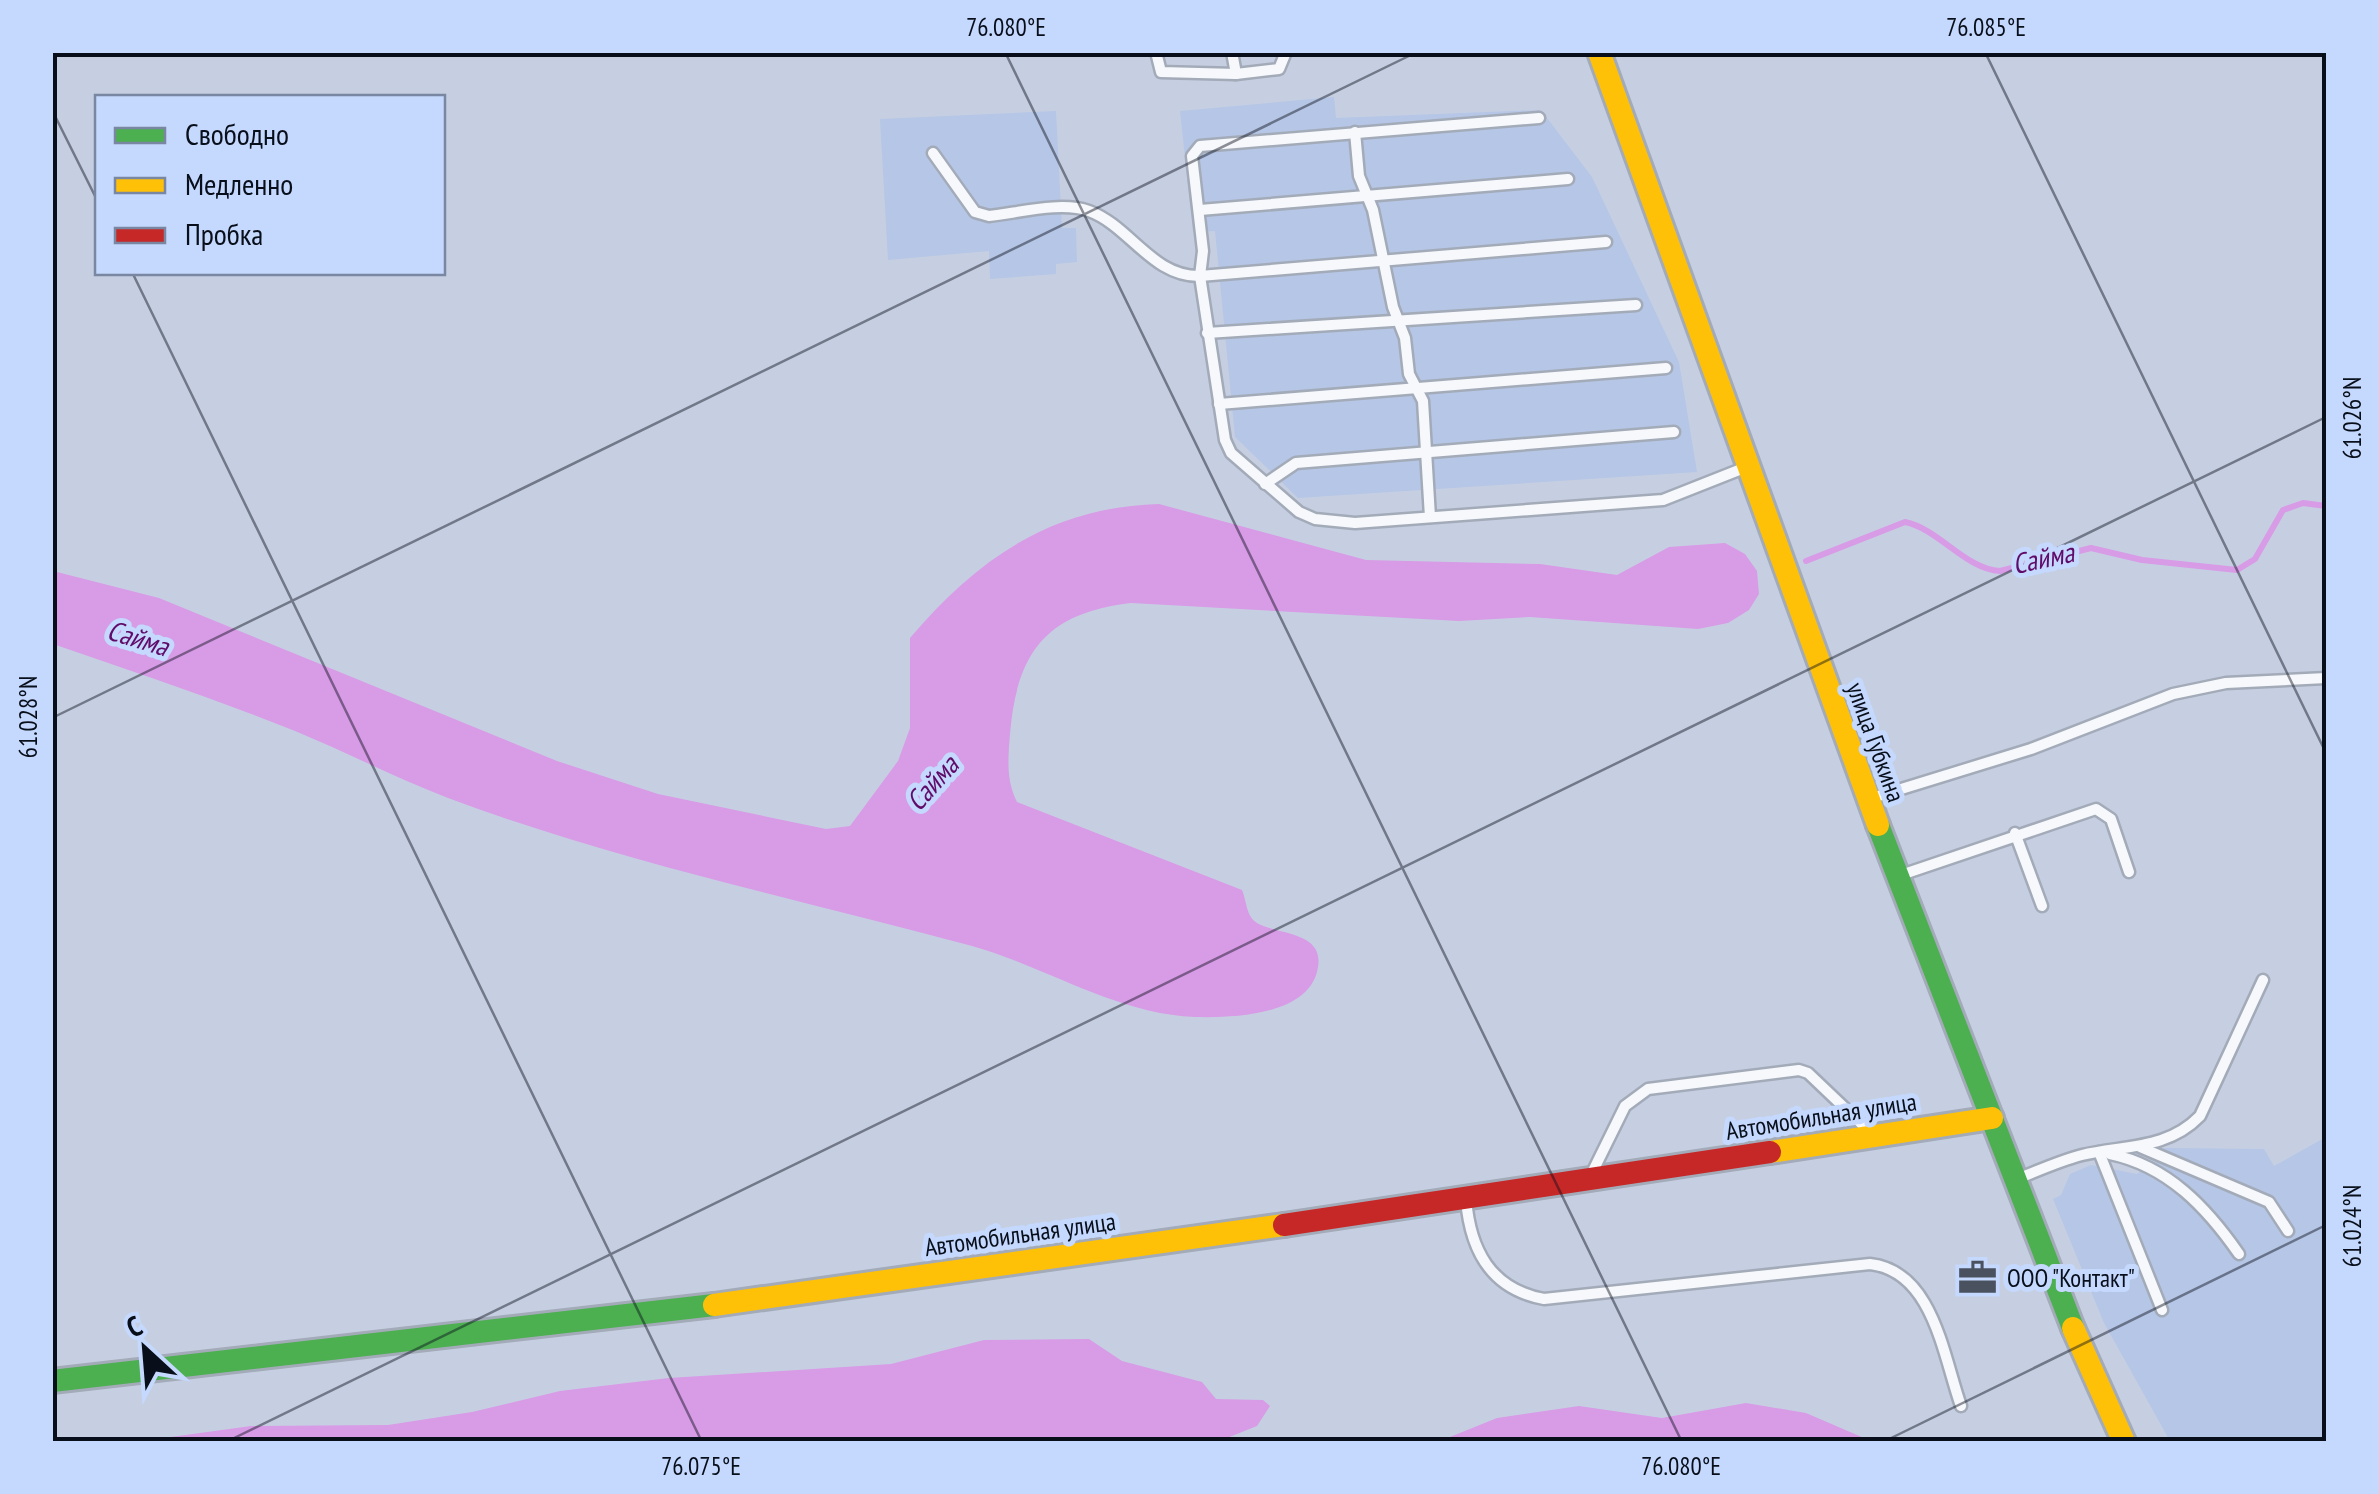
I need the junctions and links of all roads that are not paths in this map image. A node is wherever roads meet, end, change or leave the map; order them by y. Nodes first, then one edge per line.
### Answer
1 (1156, 52) edge
2 (1232, 52) edge
3 (1286, 52) edge
4 (1599, 52) edge
5 (1236, 74) junction
6 (1539, 118) dead end
7 (1355, 132) junction
8 (934, 153) dead end
9 (1568, 179) dead end
10 (1367, 196) junction
11 (1200, 210) junction
12 (1606, 242) dead end
13 (1383, 258) junction
14 (1200, 276) junction
15 (1636, 305) dead end
16 (1398, 320) junction
17 (1207, 333) junction
18 (1666, 368) dead end
19 (1416, 388) junction
20 (1219, 404) junction
21 (1674, 432) dead end
22 (1426, 453) junction
23 (1746, 467) junction
24 (1265, 484) junction
25 (1430, 517) junction
26 (2326, 678) edge
27 (1868, 800) junction
28 (2014, 833) junction
29 (2129, 872) dead end
30 (1897, 876) junction
31 (2042, 906) dead end
32 (2263, 980) dead end
33 (1992, 1118) junction
34 (1874, 1136) junction
35 (2139, 1147) junction
36 (2099, 1152) junction
37 (1590, 1179) junction
38 (2014, 1180) junction
39 (1466, 1198) junction
40 (2288, 1231) dead end
41 (2239, 1254) dead end
42 (2162, 1310) dead end
43 (52, 1382) edge
44 (1961, 1406) dead end
45 (2124, 1442) edge

1 - 5 lane
2 - 5 lane
3 - 5 lane
4 - 23 street, улица Губкина
6 - 7 lane
7 - 10 lane
7 - 11 lane
8 - 14 lane
9 - 10 lane
10 - 11 lane
10 - 13 lane
11 - 14 lane
12 - 13 lane
13 - 14 lane
13 - 16 lane
14 - 17 lane
15 - 16 lane
16 - 17 lane
16 - 19 lane
17 - 20 lane
18 - 19 lane
19 - 20 lane
19 - 22 lane
20 - 24 lane
21 - 22 lane
22 - 24 lane
22 - 25 lane
23 - 25 lane
23 - 27 street, улица Губкина
24 - 25 lane
26 - 27 lane
27 - 30 street, улица Губкина
28 - 29 lane
28 - 30 lane
28 - 31 lane
30 - 33 street, улица Губкина
32 - 35 lane
33 - 34 street, Автомобильная улица
33 - 38 street, улица Губкина
34 - 37 street, Автомобильная улица
34 - 37 lane
35 - 36 lane
35 - 40 lane
36 - 38 lane
36 - 41 lane
36 - 42 lane
37 - 39 street, Автомобильная улица
38 - 45 street, улица Губкина
39 - 43 street, Автомобильная улица
39 - 44 lane

